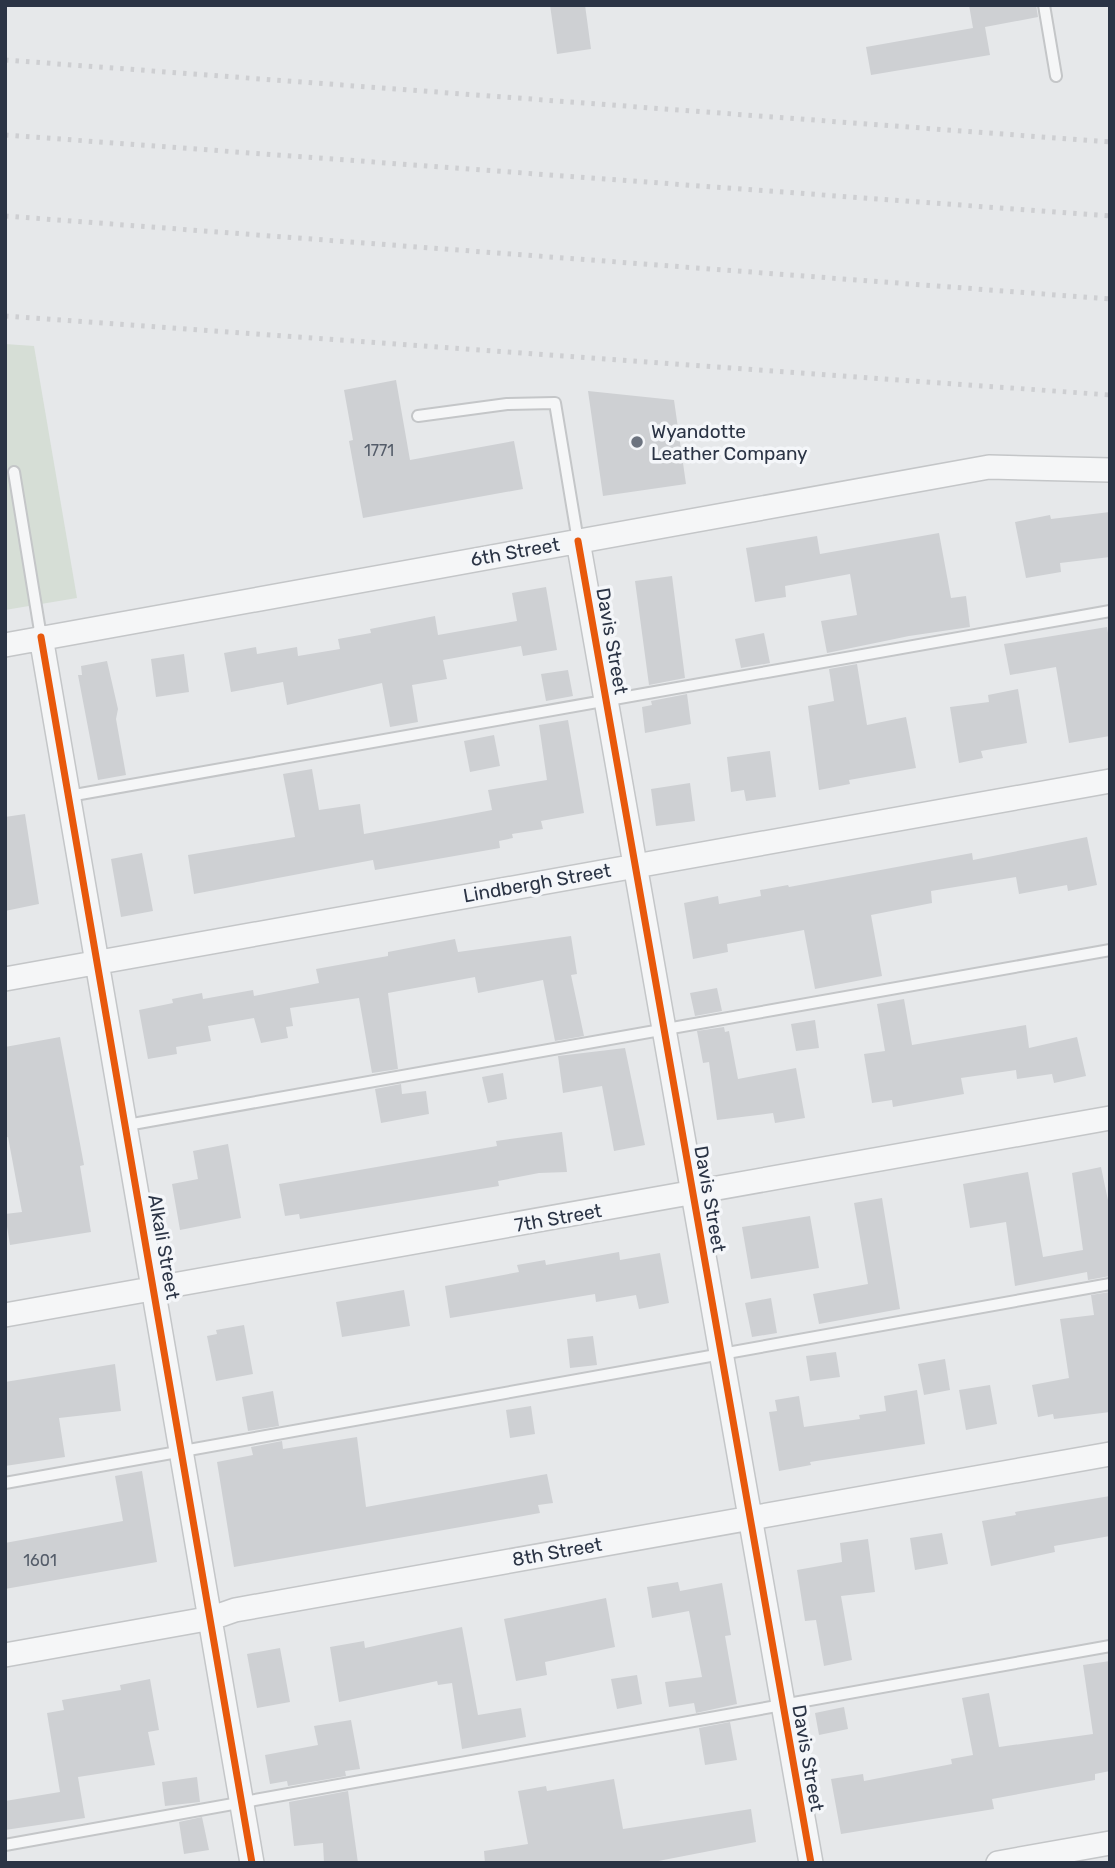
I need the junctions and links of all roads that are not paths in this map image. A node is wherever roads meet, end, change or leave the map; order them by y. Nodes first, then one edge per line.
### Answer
1 (1044, 5) edge
2 (1056, 76) dead end
3 (418, 416) dead end
4 (1110, 470) edge
5 (14, 472) dead end
6 (578, 541) junction
7 (1110, 611) edge
8 (41, 637) junction
9 (5, 645) edge
10 (607, 701) junction
11 (1110, 781) edge
12 (69, 796) junction
13 (633, 865) junction
14 (1110, 950) edge
15 (98, 962) junction
16 (5, 979) edge
17 (664, 1027) junction
18 (1110, 1118) edge
19 (127, 1125) junction
20 (693, 1194) junction
21 (1110, 1284) edge
22 (154, 1288) junction
23 (5, 1315) edge
24 (721, 1353) junction
25 (183, 1452) junction
26 (1110, 1454) edge
27 (5, 1483) edge
28 (748, 1518) junction
29 (212, 1618) junction
30 (1110, 1646) edge
31 (5, 1655) edge
32 (782, 1706) junction
33 (242, 1802) junction
34 (1110, 1843) edge
35 (5, 1845) edge
36 (253, 1863) edge
37 (811, 1863) edge
38 (998, 1863) edge

1 - 2 lane
3 - 6 lane
4 - 6 street, 6th Street
5 - 8 lane
6 - 8 street, 6th Street
6 - 10 street, Davis Street
7 - 10 lane
8 - 9 street, 6th Street
8 - 12 street, Alkali Street
10 - 12 lane
10 - 13 street, Davis Street
11 - 13 street, Lindbergh Street
12 - 15 street, Alkali Street
13 - 15 street, Lindbergh Street
13 - 17 street, Davis Street
14 - 17 lane
15 - 16 street, Lindbergh Street
15 - 19 street, Alkali Street
17 - 19 lane
17 - 20 street, Davis Street
18 - 20 street, 7th Street
19 - 22 street, Alkali Street
20 - 22 street, 7th Street
20 - 24 street, Davis Street
21 - 24 lane
22 - 23 street, 7th Street
22 - 25 street, Alkali Street
24 - 25 lane
24 - 28 street, Davis Street
25 - 27 lane
25 - 29 street, Alkali Street
26 - 28 street, 8th Street
28 - 29 street, 8th Street
28 - 32 street, Davis Street
29 - 31 street, 8th Street
29 - 33 street, Alkali Street
30 - 32 lane
32 - 33 lane
32 - 37 street, Davis Street
33 - 35 lane
33 - 36 street, Alkali Street
34 - 38 street

